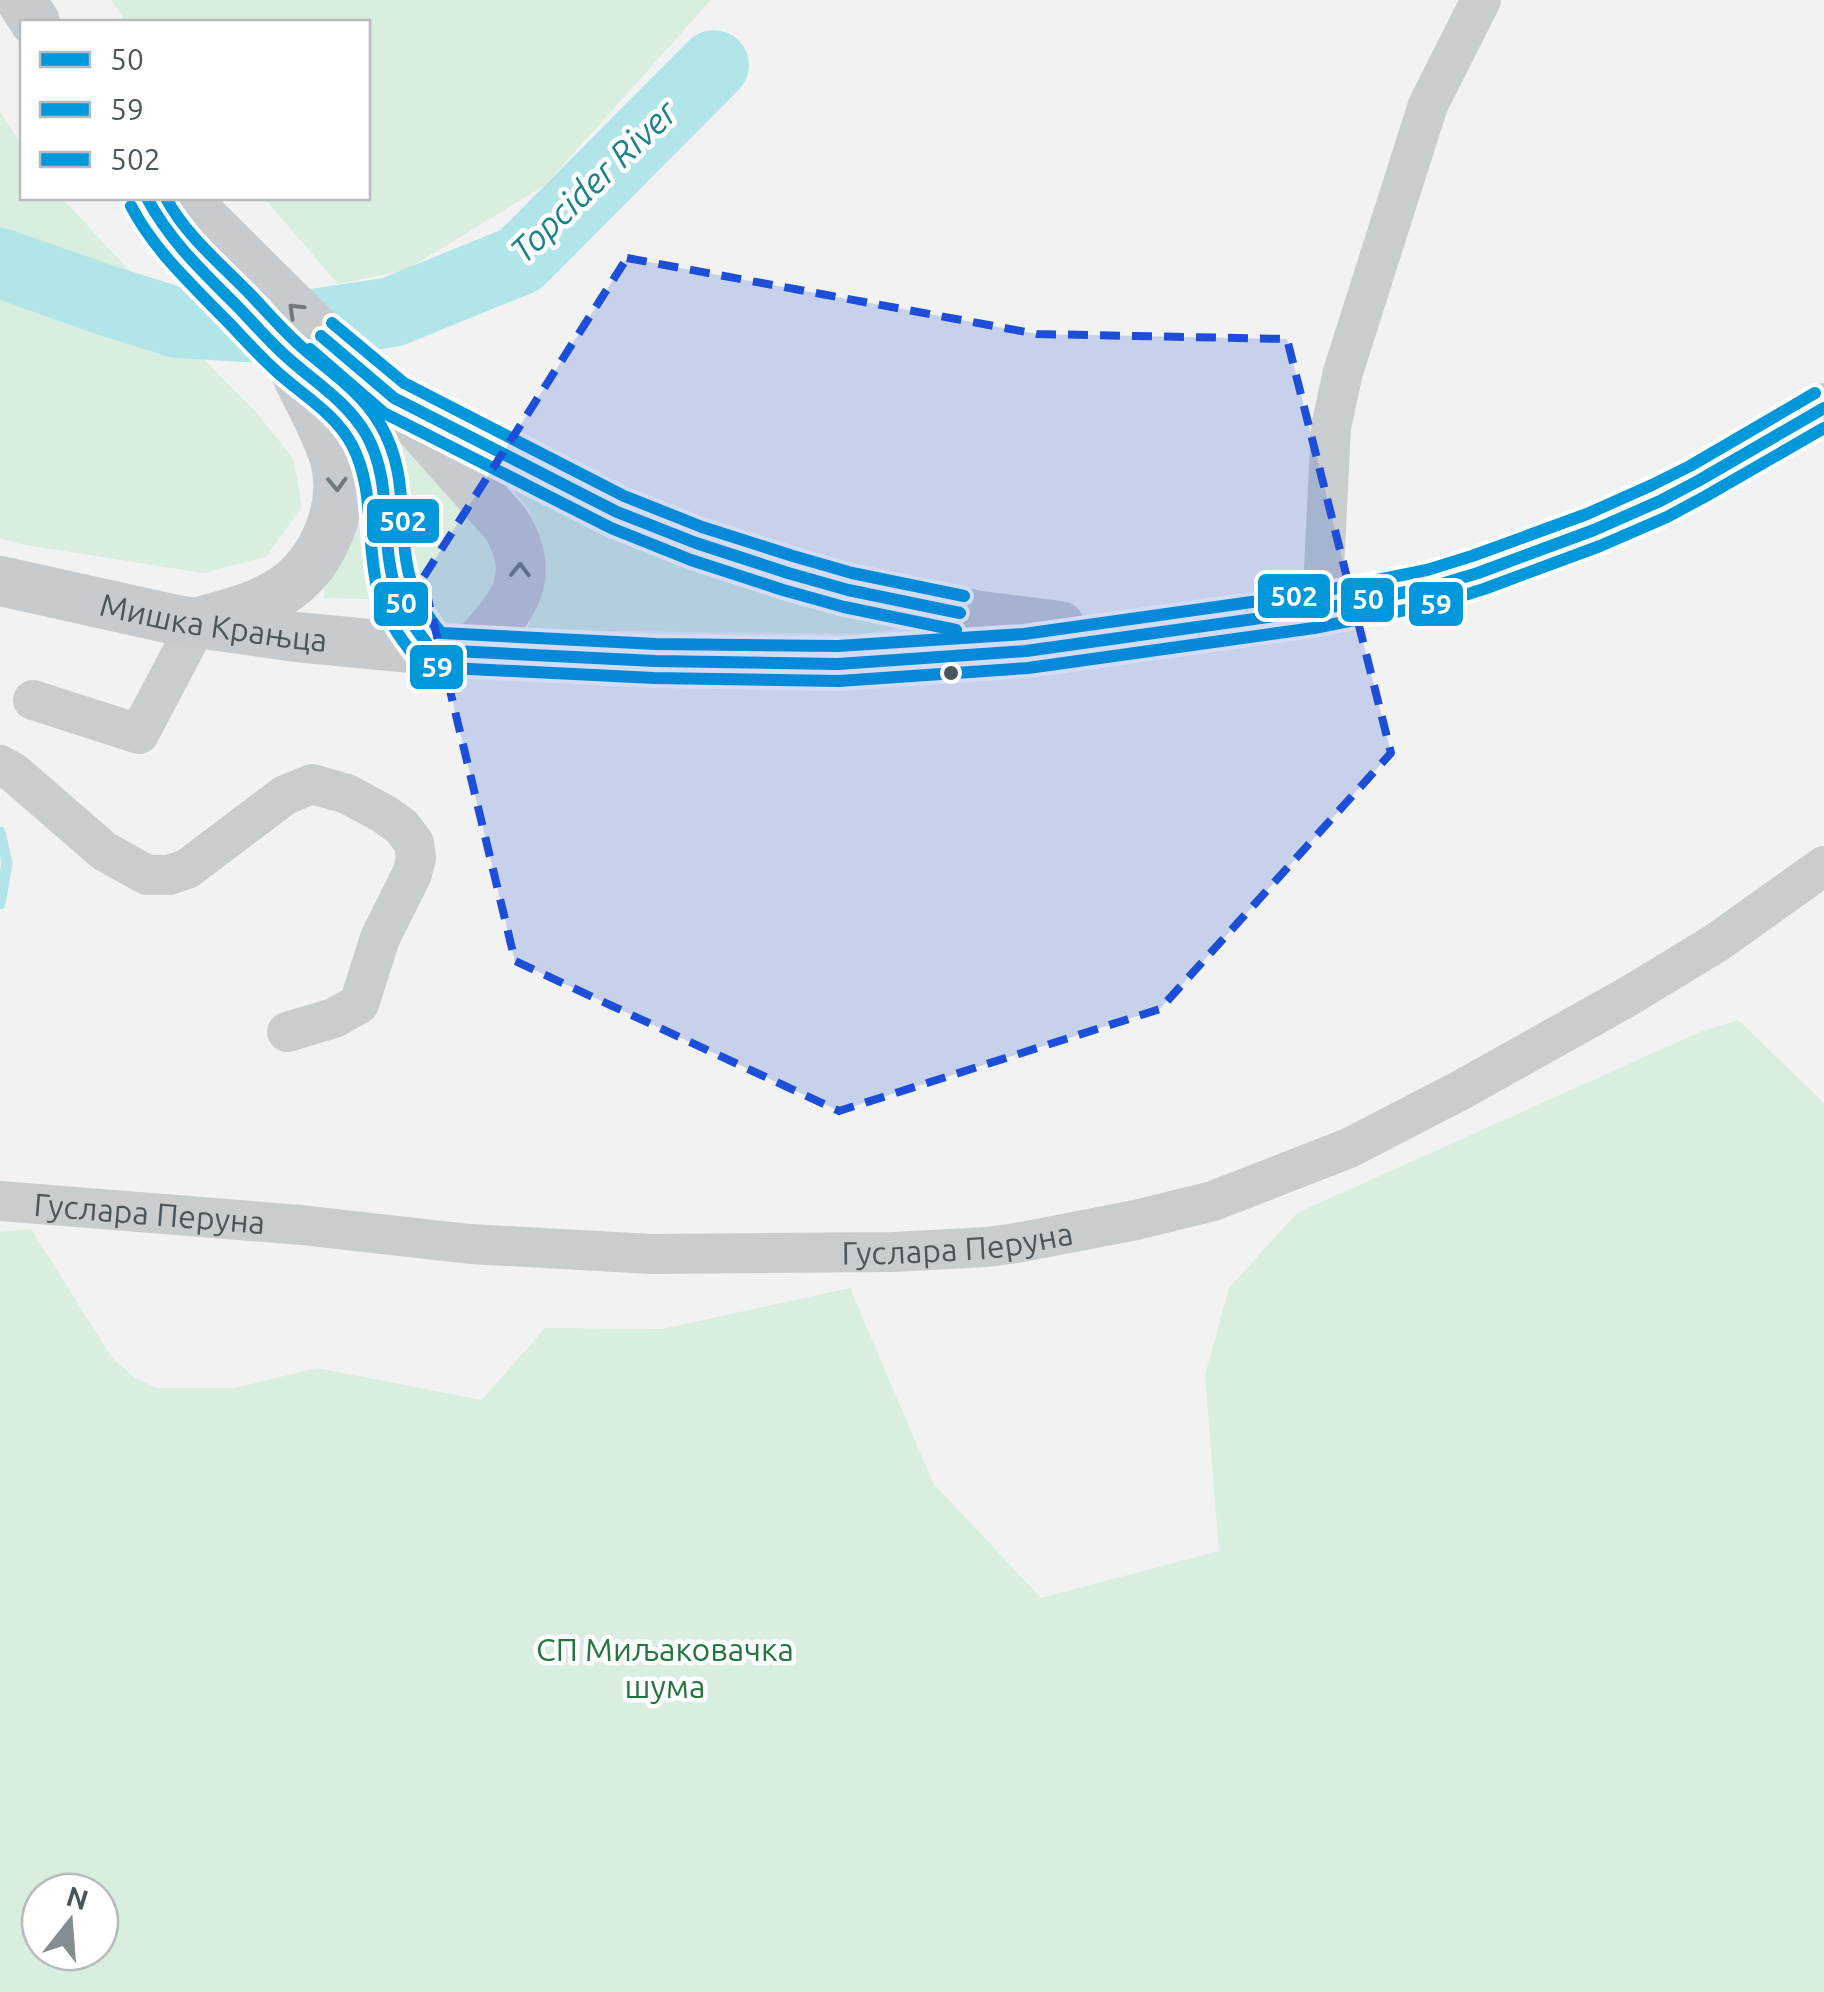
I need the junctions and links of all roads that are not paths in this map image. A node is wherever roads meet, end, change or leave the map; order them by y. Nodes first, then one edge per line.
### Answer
1 (1480, 0) edge
2 (148, 200) edge
3 (181, 200) edge
4 (291, 361) junction
5 (394, 398) junction
6 (1824, 408) edge
7 (0, 580) edge
8 (1322, 609) junction
9 (198, 622) junction
10 (1150, 634) junction
11 (452, 651) junction
12 (33, 700) dead end
13 (0, 764) edge
14 (1824, 866) edge
15 (287, 1032) dead end
16 (0, 1201) edge

1 - 8 street
2 - 4 main road
5 -> 3 main road
4 -> 9 main road
4 - 11 main road
5 - 10 main road
11 -> 5 main road
6 - 8 main road, Мишка Крањца
7 - 9 main road, Мишка Крањца
8 - 10 main road, Мишка Крањца
9 - 11 main road, Мишка Крањца
9 - 12 street
10 - 11 main road, Мишка Крањца
13 - 15 street
14 - 16 street, Гуслара Перуна

